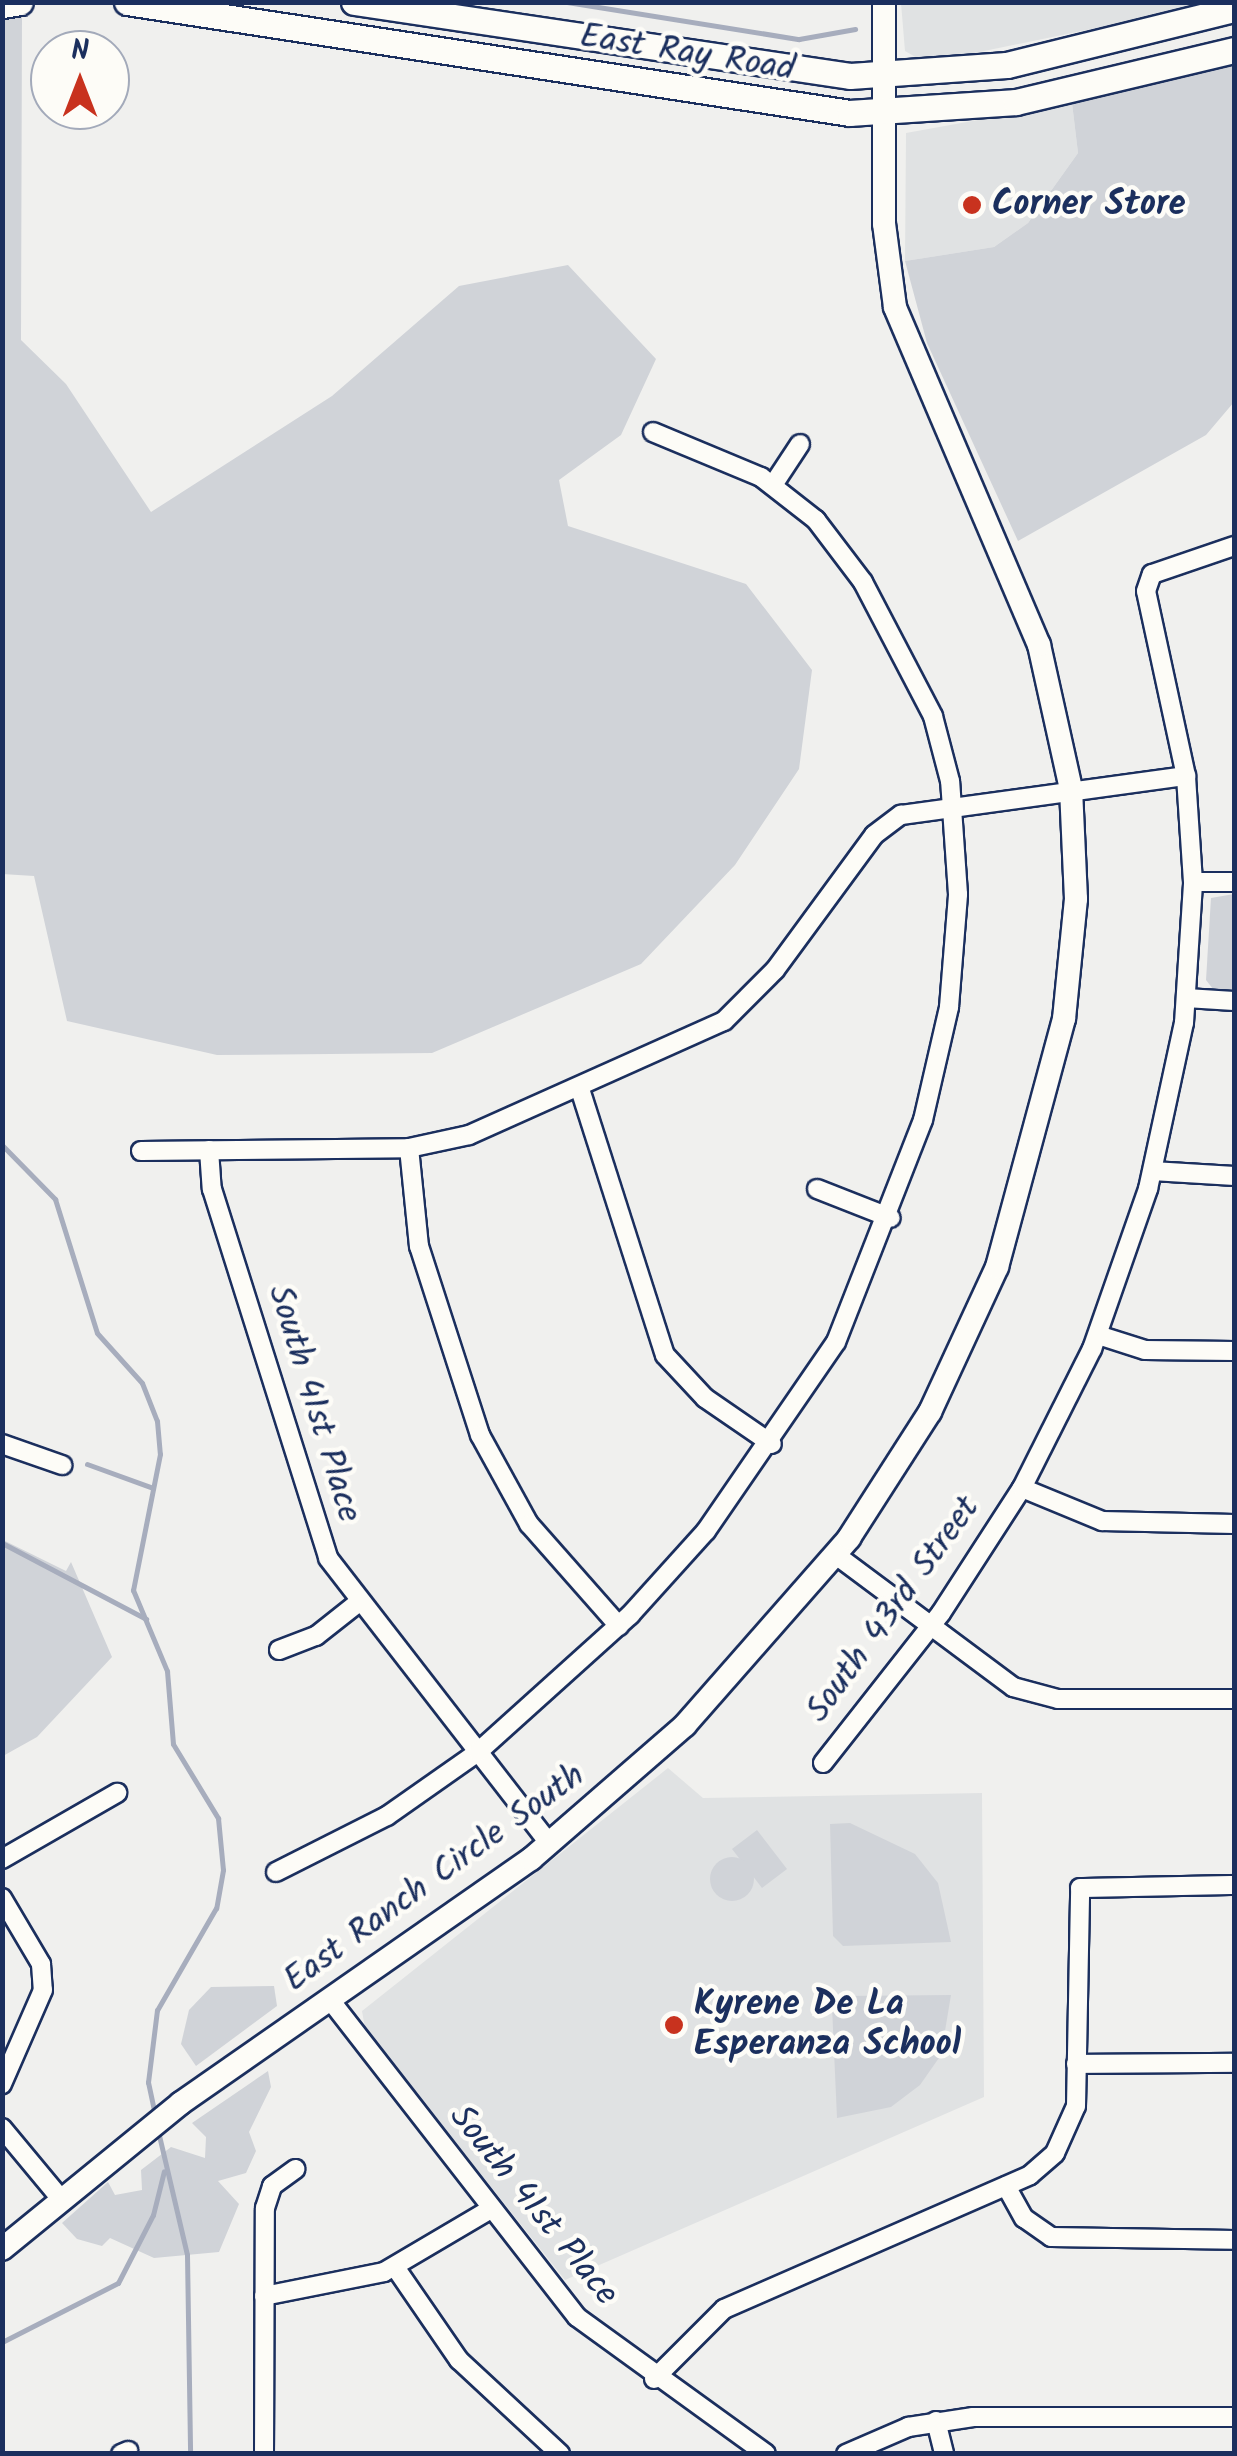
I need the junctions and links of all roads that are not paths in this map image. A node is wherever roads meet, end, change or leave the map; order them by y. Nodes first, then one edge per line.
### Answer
1 (20, 2) edge
2 (127, 2) edge
3 (354, 2) edge
4 (884, 2) edge
5 (2, 4) edge
6 (1234, 10) edge
7 (514, 29) junction
8 (1234, 50) edge
9 (510, 60) junction
10 (884, 95) junction
11 (653, 432) dead end
12 (800, 444) dead end
13 (773, 486) junction
14 (1234, 546) edge
15 (1186, 776) junction
16 (1071, 789) junction
17 (953, 804) junction
18 (1193, 882) junction
19 (1234, 882) edge
20 (1186, 998) junction
21 (1234, 1001) edge
22 (580, 1089) junction
23 (409, 1148) junction
24 (210, 1150) junction
25 (141, 1151) dead end
26 (1153, 1170) junction
27 (1234, 1176) edge
28 (817, 1189) dead end
29 (891, 1218) junction
30 (1098, 1335) junction
31 (1234, 1350) edge
32 (2, 1444) edge
33 (772, 1444) junction
34 (62, 1465) dead end
35 (1022, 1488) junction
36 (1234, 1524) edge
37 (836, 1556) junction
38 (359, 1602) junction
39 (619, 1626) junction
40 (928, 1628) junction
41 (279, 1650) dead end
42 (1234, 1698) edge
43 (478, 1752) junction
44 (823, 1763) dead end
45 (117, 1792) dead end
46 (550, 1844) junction
47 (2, 1859) edge
48 (276, 1872) dead end
49 (1234, 1885) edge
50 (2, 1898) edge
51 (331, 2001) junction
52 (1234, 2063) edge
53 (1076, 2064) junction
54 (2, 2084) edge
55 (2, 2128) edge
56 (295, 2168) dead end
57 (1006, 2186) junction
58 (61, 2198) junction
59 (491, 2208) junction
60 (1234, 2240) edge
61 (2, 2249) edge
62 (395, 2267) junction
63 (264, 2296) junction
64 (654, 2379) junction
65 (1234, 2417) edge
66 (936, 2421) junction
67 (264, 2454) edge
68 (560, 2454) edge
69 (766, 2454) edge
70 (846, 2454) edge
71 (944, 2454) edge

1 - 5 main road
2 - 9 main road, East Ray Road
3 - 7 main road, East Ray Road
4 - 10 street, East Ranch Circle South
6 - 10 main road, East Ray Road
7 - 9 main road
7 - 10 main road, East Ray Road
8 - 10 main road, East Ray Road
9 - 10 main road, East Ray Road
10 - 16 street, East Ranch Circle South
11 - 13 street
12 - 13 street
13 - 17 street
14 - 15 street, South 43rd Street
15 - 16 street
15 - 18 street, South 43rd Street
16 - 17 street
16 - 37 street, East Ranch Circle South
17 - 22 street
17 - 29 street
18 - 19 street
18 - 20 street, South 43rd Street
20 - 21 street
20 - 26 street, South 43rd Street
22 - 23 street
22 - 33 street
23 - 24 street
23 - 39 street
24 - 25 street
24 - 38 street, South 41st Place
26 - 27 street
26 - 30 street, South 43rd Street
28 - 29 street
29 - 33 street
30 - 31 street
30 - 35 street, South 43rd Street
32 - 34 street
33 - 39 street
35 - 36 street
35 - 40 street, South 43rd Street
37 - 40 street
37 - 46 street, East Ranch Circle South
38 - 41 street
38 - 43 street, South 41st Place
39 - 43 street
40 - 42 street
40 - 44 street, South 43rd Street
43 - 46 street, South 41st Place
43 - 48 street
45 - 47 street
46 - 51 street, East Ranch Circle South
49 - 53 street
50 - 54 street
51 - 58 street, East Ranch Circle South
51 - 59 street, South 41st Place
52 - 53 street
53 - 57 street
55 - 58 street
56 - 63 street
57 - 60 street
57 - 64 street
58 - 61 street, East Ranch Circle South
59 - 62 street
59 - 64 street, South 41st Place
62 - 63 street
62 - 68 street
63 - 67 street
64 - 69 street, South 41st Place
65 - 66 street
66 - 70 street
66 - 71 street

